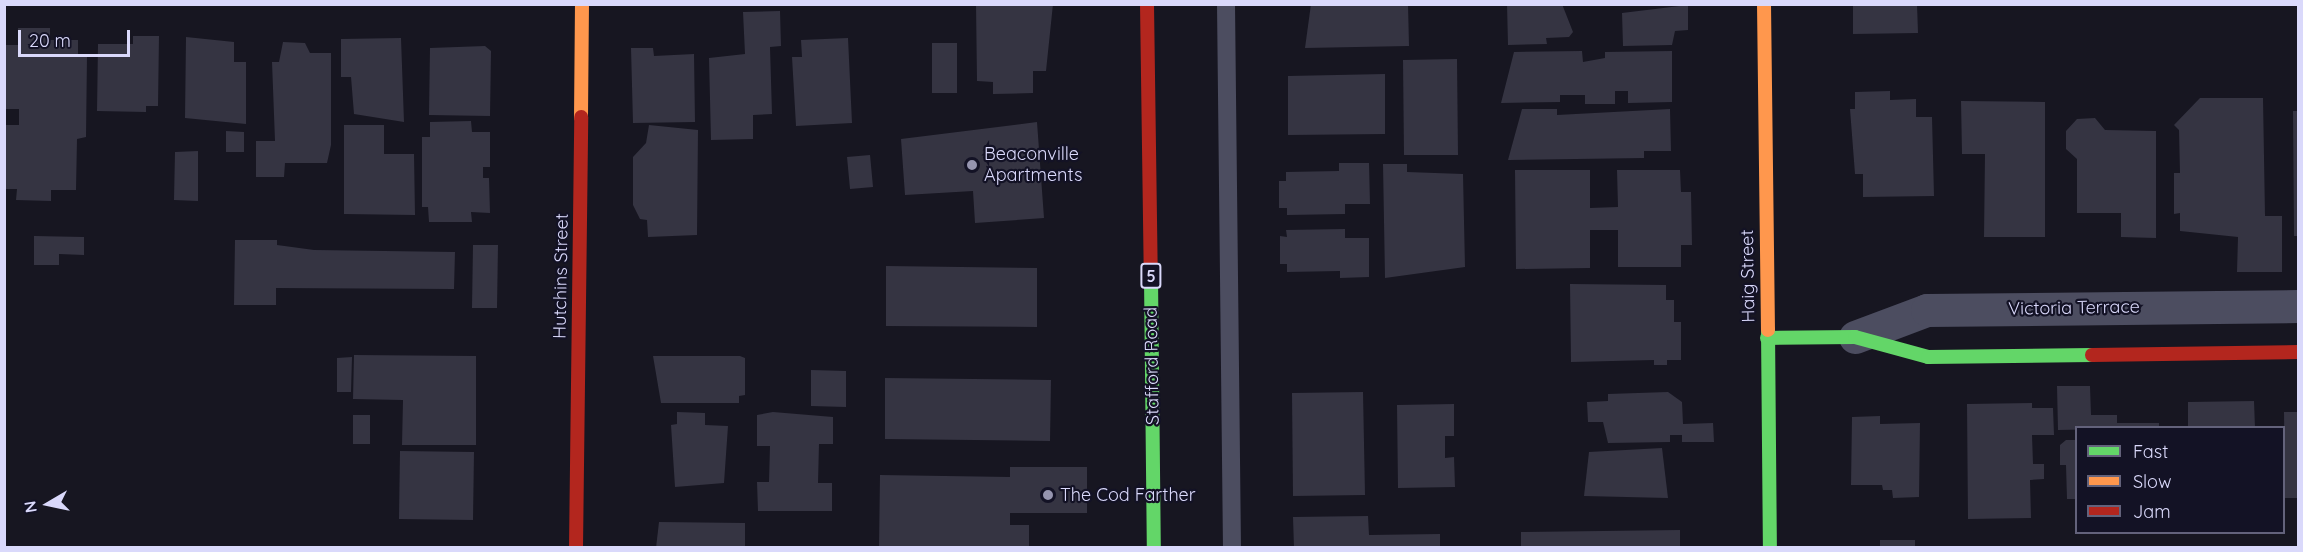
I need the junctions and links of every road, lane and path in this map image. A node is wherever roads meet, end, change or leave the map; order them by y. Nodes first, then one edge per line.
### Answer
1 (582, 4) edge
2 (1147, 4) edge
3 (1226, 4) edge
4 (1764, 4) edge
5 (2298, 306) edge
6 (1855, 337) junction
7 (1767, 338) junction
8 (2298, 352) edge
9 (576, 548) edge
10 (1154, 548) edge
11 (1232, 548) edge
12 (1770, 548) edge

1 - 9 main road, Hutchins Street
2 - 10 main road, Stafford Road / 5
3 - 11 lane
4 - 7 main road, Haig Street
5 - 6 street, Victoria Terrace
6 - 7 main road, Victoria Terrace
6 - 8 main road, Victoria Terrace
7 - 12 main road, Haig Street

